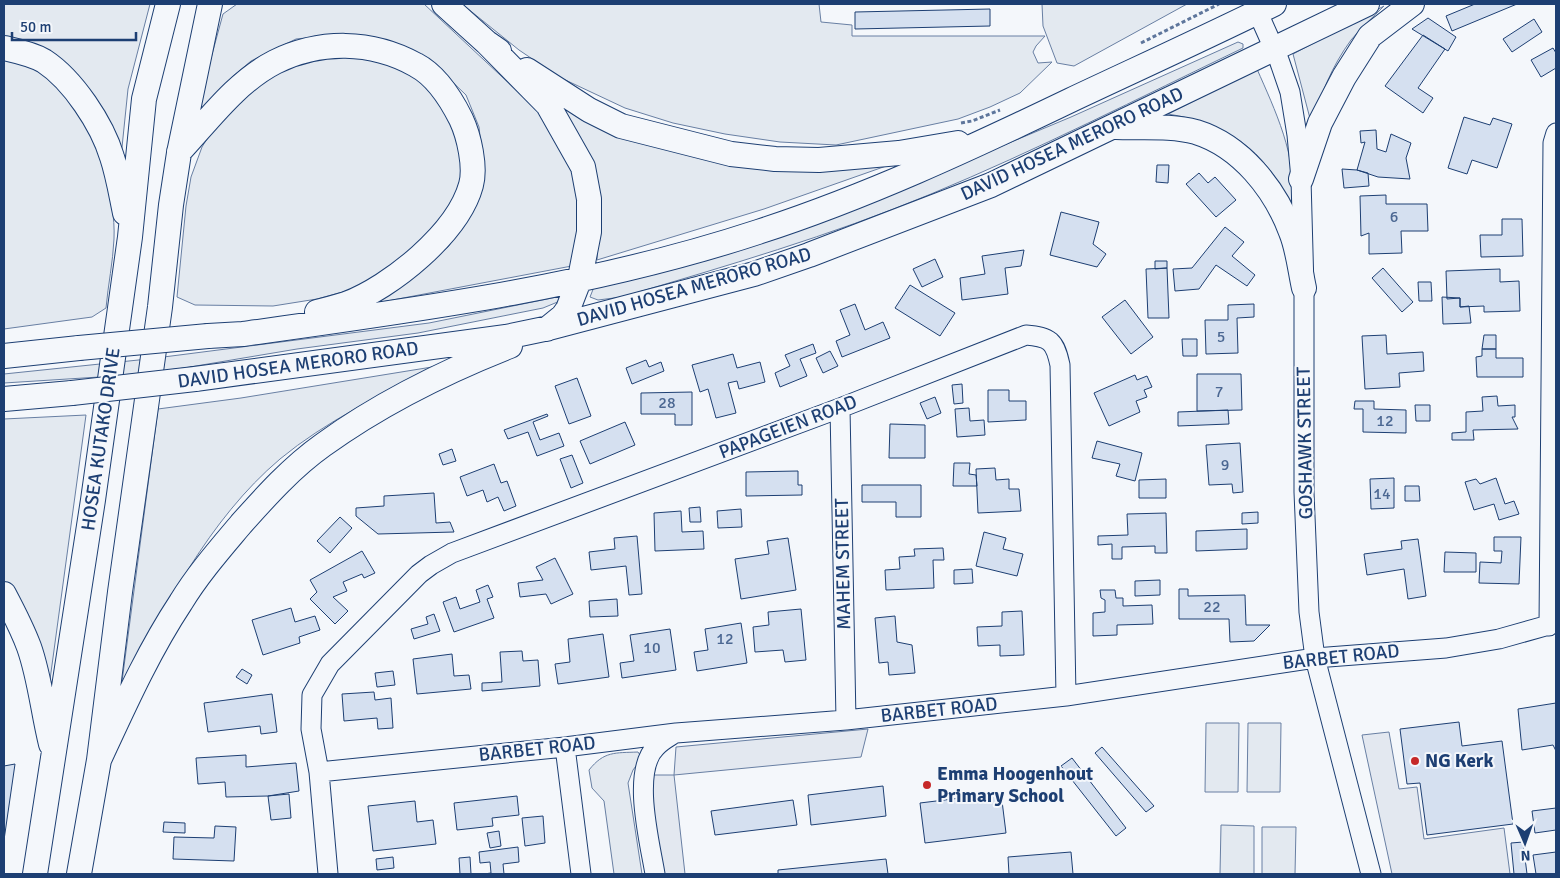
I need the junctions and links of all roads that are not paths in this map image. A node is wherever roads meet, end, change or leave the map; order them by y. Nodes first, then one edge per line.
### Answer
1 (168, 4) edge
2 (210, 4) edge
3 (444, 4) edge
4 (1367, 4) edge
5 (1412, 4) edge
6 (1262, 6) edge
7 (486, 42) junction
8 (4, 48) edge
9 (1273, 48) junction
10 (1112, 127) junction
11 (1556, 133) edge
12 (996, 136) junction
13 (179, 153) junction
14 (1301, 179) junction
15 (130, 237) junction
16 (580, 278) junction
17 (1304, 288) junction
18 (549, 328) junction
19 (243, 334) junction
20 (4, 348) edge
21 (34, 353) junction
22 (4, 356) edge
23 (1554, 364) edge
24 (4, 399) edge
25 (840, 408) junction
26 (4, 594) edge
27 (1552, 625) edge
28 (1315, 658) junction
29 (1066, 696) junction
30 (846, 720) junction
31 (676, 732) junction
32 (565, 747) junction
33 (53, 756) junction
34 (99, 760) junction
35 (319, 772) junction
36 (35, 874) edge
37 (79, 874) edge
38 (328, 874) edge
39 (581, 874) edge
40 (655, 874) edge
41 (1371, 874) edge

1 - 15 main road, HOSEA KUTAKO DRIVE
2 - 13 main road
3 - 7 main road
4 - 9 main road, DAVID HOSEA MERORO ROAD
5 - 14 main road
6 - 9 street, GOSHAWK STREET
6 - 12 main road, DAVID HOSEA MERORO ROAD
7 - 12 main road
7 - 16 main road
8 - 15 main road
9 - 10 main road, DAVID HOSEA MERORO ROAD
9 - 14 street, GOSHAWK STREET
10 - 17 main road
10 - 18 main road, DAVID HOSEA MERORO ROAD
11 - 23 street
12 - 16 main road, DAVID HOSEA MERORO ROAD
13 - 19 main road
13 - 34 main road
14 - 17 street, GOSHAWK STREET
15 - 33 main road, HOSEA KUTAKO DRIVE
16 - 18 main road
16 - 19 main road, DAVID HOSEA MERORO ROAD
17 - 28 street, GOSHAWK STREET
18 - 24 main road, DAVID HOSEA MERORO ROAD, bridge
18 - 34 main road
19 - 21 main road, DAVID HOSEA MERORO ROAD, bridge
20 - 21 main road
21 - 22 main road, DAVID HOSEA MERORO ROAD
23 - 27 street
25 - 29 street, PAPAGEIEN ROAD
25 - 30 street, MAHEM STREET
25 - 35 street, PAPAGEIEN ROAD
26 - 33 main road
27 - 28 street, BARBET ROAD
28 - 29 street, BARBET ROAD
28 - 41 street, GOSHAWK STREET
29 - 30 street, BARBET ROAD
30 - 31 street, BARBET ROAD
31 - 32 street, BARBET ROAD
31 - 40 street
32 - 35 street, BARBET ROAD
32 - 39 street
33 - 36 main road, HOSEA KUTAKO DRIVE
34 - 37 main road
35 - 38 street, PAPAGEIEN ROAD

